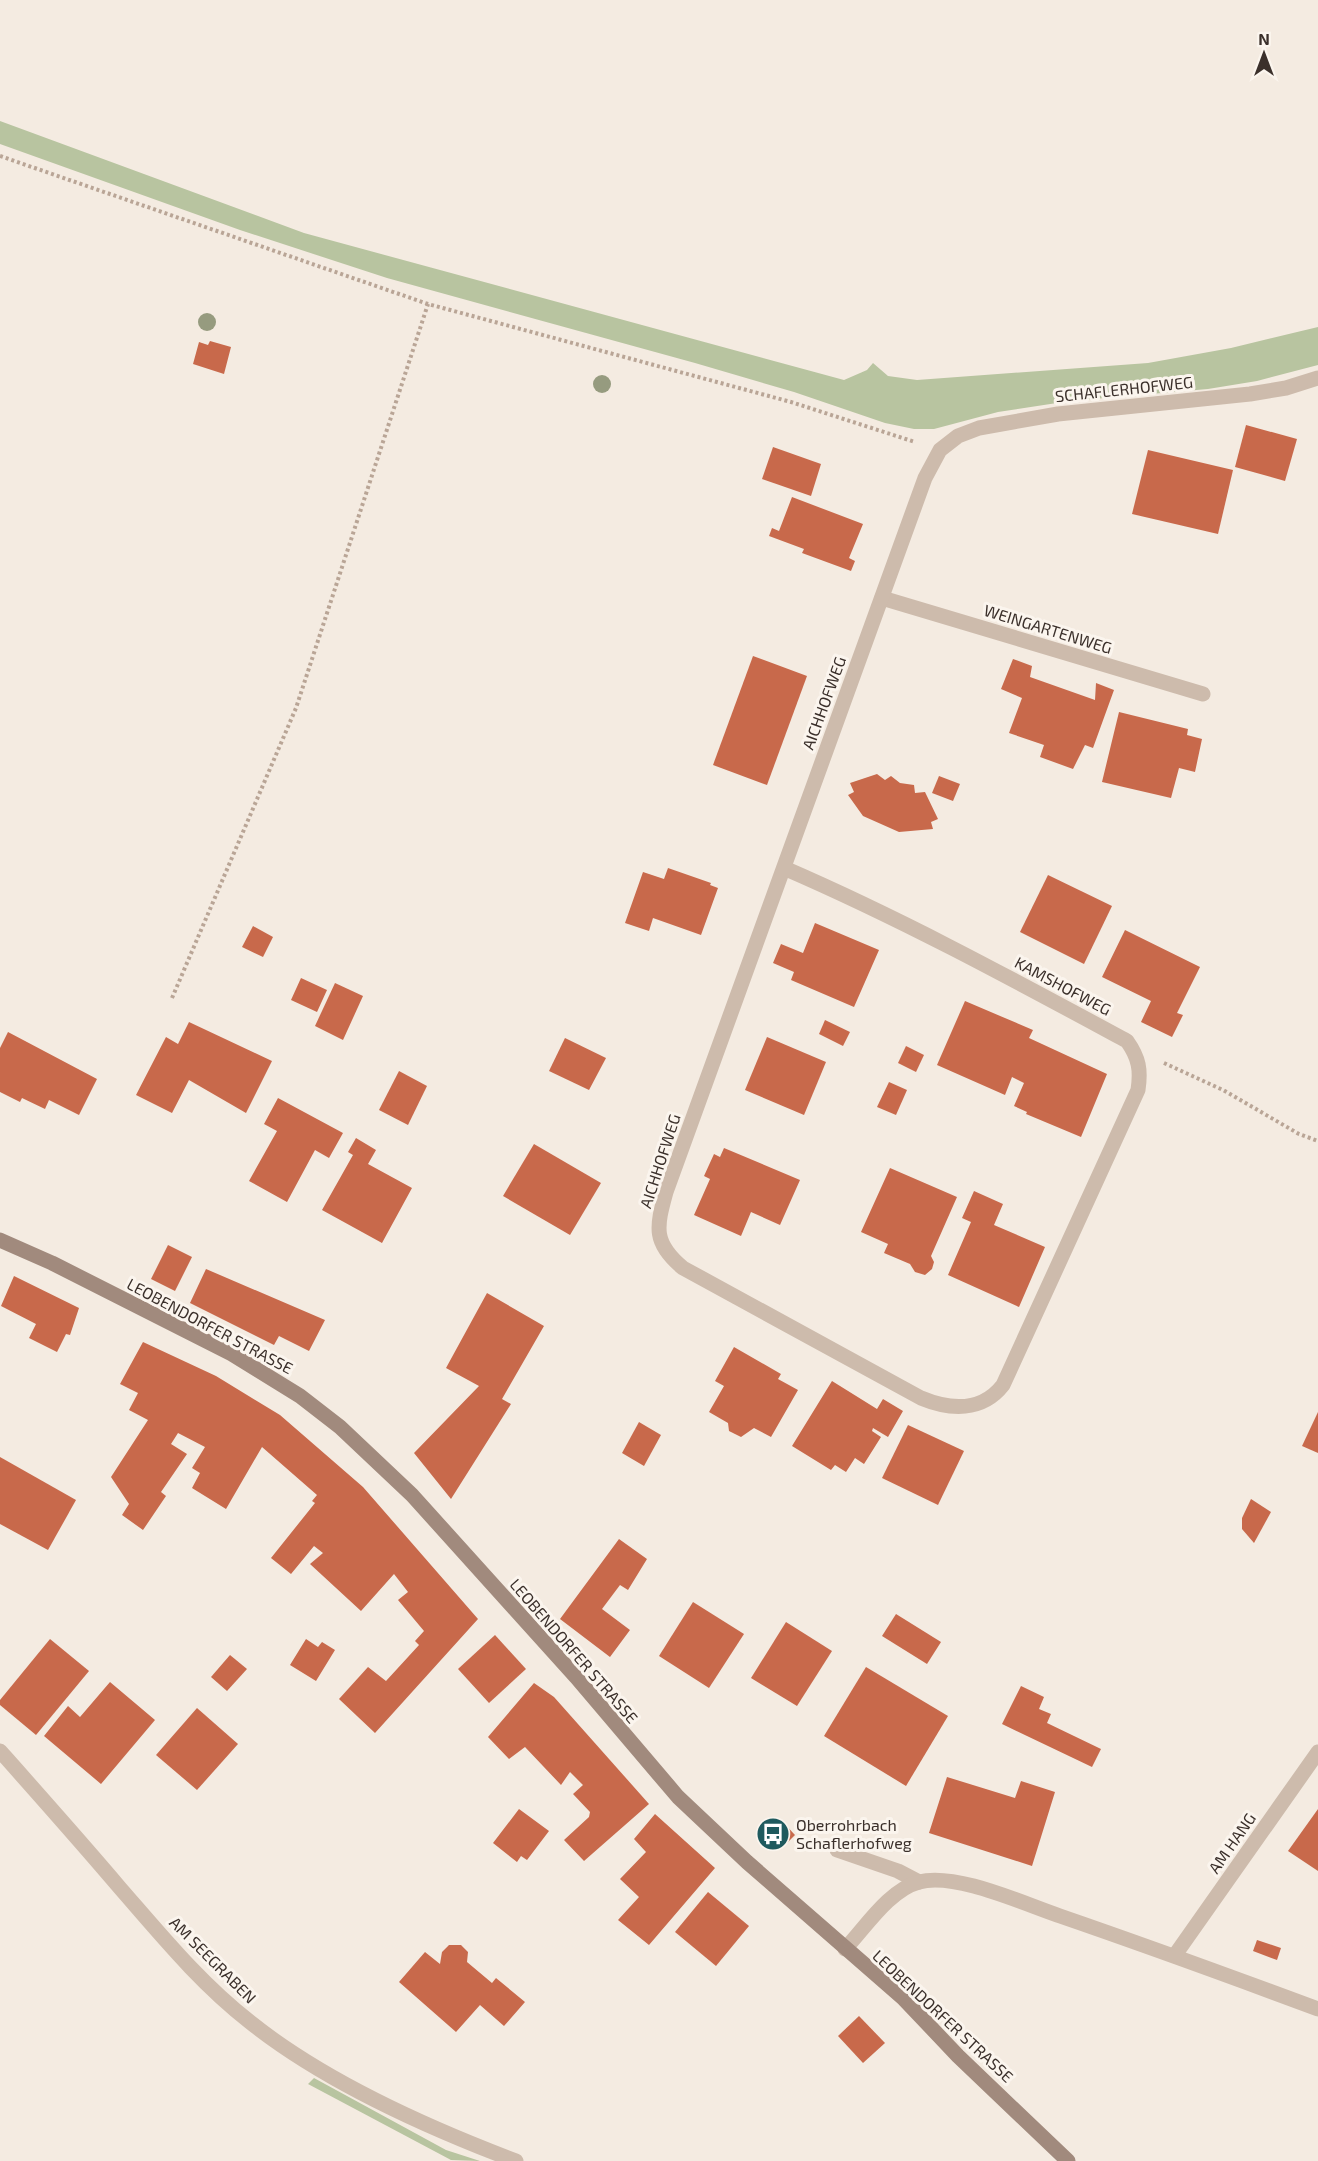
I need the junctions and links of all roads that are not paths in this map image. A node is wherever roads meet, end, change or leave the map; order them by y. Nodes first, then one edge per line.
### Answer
1 (1318, 378) edge
2 (940, 450) joint
3 (882, 598) junction
4 (1203, 694) dead end
5 (784, 868) junction
6 (1137, 1054) joint
7 (0, 1240) edge
8 (0, 1751) edge
9 (1318, 1752) edge
10 (837, 1850) dead end
11 (919, 1882) junction
12 (845, 1949) junction
13 (1175, 1955) junction
14 (1318, 2009) edge
15 (516, 2161) edge
16 (1068, 2161) edge

1 - 2 street, SCHAFLERHOFWEG
2 - 3 street, AICHHOFWEG
3 - 4 street, WEINGARTENWEG
3 - 5 street, AICHHOFWEG
5 - 6 street, KAMSHOFWEG
5 - 6 street, AICHHOFWEG
7 - 12 main road, LEOBENDORFER STRASSE
8 - 15 street, AM SEEGRABEN
9 - 13 street, AM HANG
10 - 11 street
11 - 12 street
11 - 13 street
12 - 16 main road, LEOBENDORFER STRASSE
13 - 14 street

